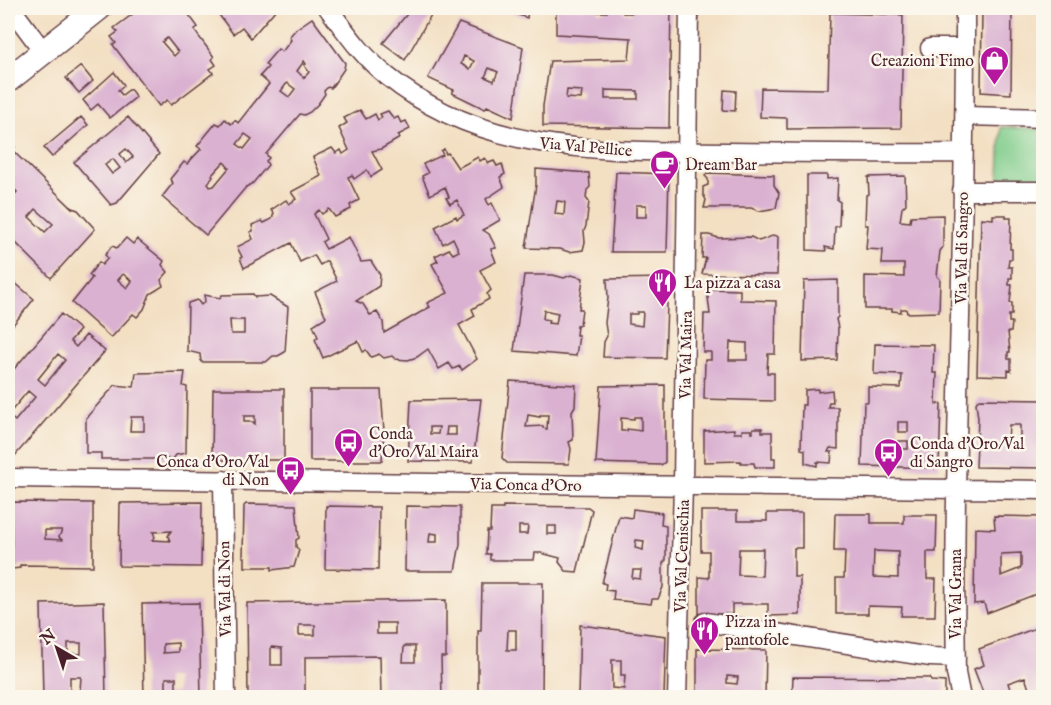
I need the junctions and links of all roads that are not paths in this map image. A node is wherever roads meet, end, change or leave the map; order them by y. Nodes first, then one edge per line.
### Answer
1 (10, 8) edge
2 (99, 8) edge
3 (328, 8) edge
4 (689, 8) edge
5 (965, 8) edge
6 (930, 48) dead end
7 (965, 48) junction
8 (44, 51) junction
9 (8, 80) edge
10 (965, 116) junction
11 (1044, 118) edge
12 (688, 152) junction
13 (963, 153) junction
14 (962, 190) junction
15 (1044, 191) edge
16 (8, 478) edge
17 (223, 480) junction
18 (683, 486) junction
19 (955, 489) junction
20 (1044, 490) edge
21 (705, 622) dead end
22 (956, 658) junction
23 (226, 698) edge
24 (677, 698) edge
25 (961, 698) edge

1 - 8 street
2 - 8 main road
3 - 12 street, Via Val Pellice
4 - 12 street, Via Val Maira
5 - 7 street, Via Val di Sangro
6 - 7 street
7 - 10 street, Via Val di Sangro
8 - 9 main road
10 - 11 street
10 - 13 street, Via Val di Sangro
12 - 13 street, Via Val Pellice
12 - 18 street, Via Val Maira
13 - 14 street, Via Val di Sangro
14 - 15 street
14 - 19 street, Via Val di Sangro
16 - 17 street, Via Conca d'Oro
17 - 18 street, Via Conca d'Oro
17 - 23 street, Via Val di Non
18 - 19 street, Via Conca d'Oro
18 - 24 street, Via Val Cenischia
19 - 20 street, Via Conca d'Oro
19 - 22 street, Via Val Grana
21 - 22 street
22 - 25 street, Via Val Grana

